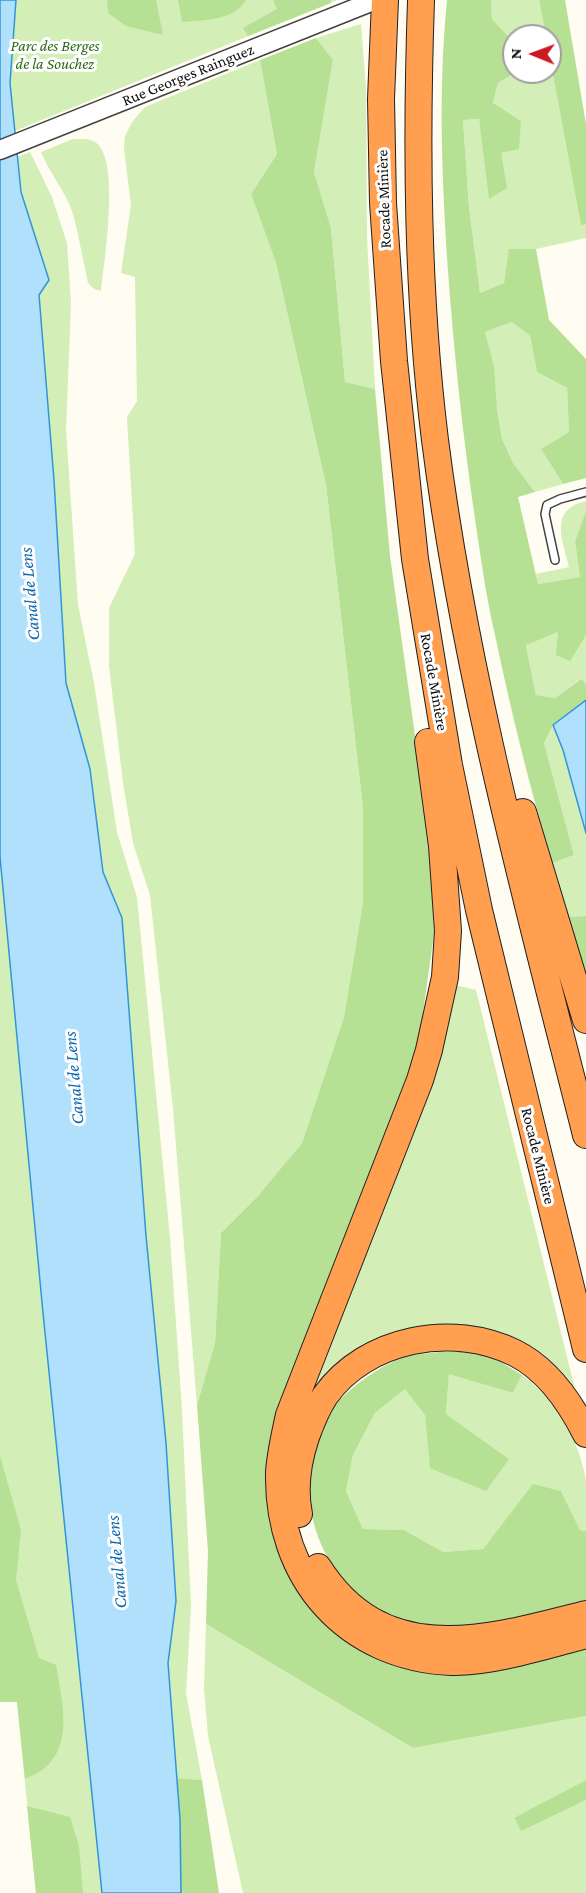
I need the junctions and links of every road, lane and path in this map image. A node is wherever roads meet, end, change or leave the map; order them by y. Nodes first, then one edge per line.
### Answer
1 (382, 7) edge
2 (421, 7) edge
3 (0, 150) edge
4 (586, 492) edge
5 (555, 560) dead end
6 (468, 644) junction
7 (428, 646) junction
8 (586, 1020) edge
9 (586, 1135) edge
10 (586, 1349) edge
11 (586, 1434) edge
12 (586, 1614) edge
13 (586, 1635) edge

1 - 3 street, Rue Georges Rainguez
1 - 7 highway, Rocade Minière
2 - 6 highway
4 - 5 lane
6 - 8 highway
6 - 9 highway
7 - 10 highway, Rocade Minière
7 - 13 highway
11 - 12 highway

